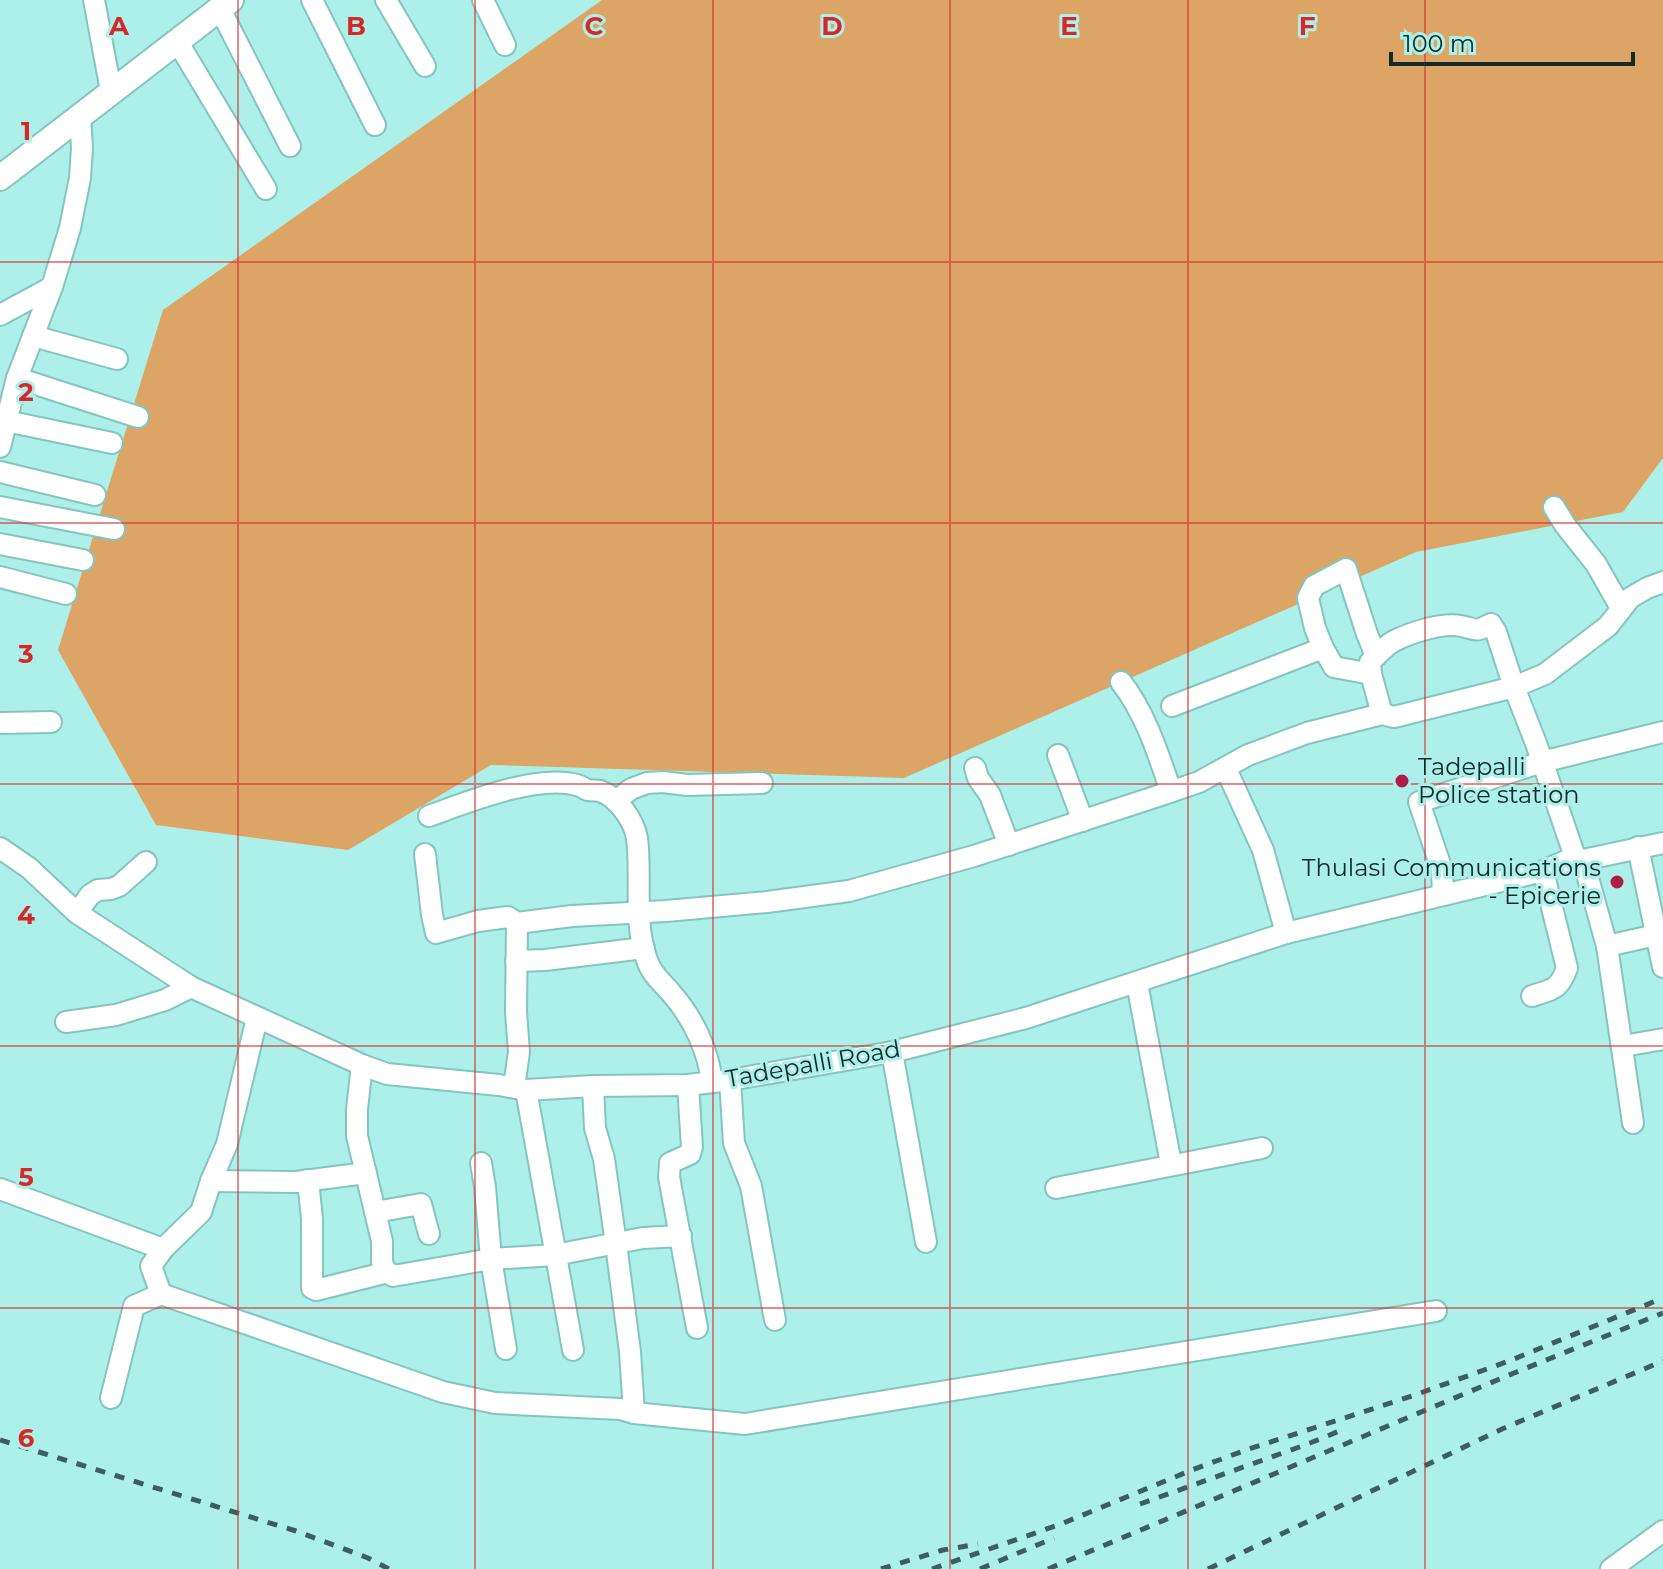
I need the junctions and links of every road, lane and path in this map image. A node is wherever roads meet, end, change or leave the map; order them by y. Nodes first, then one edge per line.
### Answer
1 (94, 0) edge
2 (312, 0) edge
3 (386, 0) edge
4 (483, 0) edge
5 (226, 4) edge
6 (177, 41) junction
7 (505, 45) dead end
8 (425, 66) dead end
9 (111, 91) junction
10 (80, 116) junction
11 (375, 125) dead end
12 (290, 146) dead end
13 (0, 178) edge
14 (266, 189) dead end
15 (52, 287) junction
16 (0, 315) edge
17 (33, 336) junction
18 (117, 359) dead end
19 (17, 378) junction
20 (138, 417) dead end
21 (6, 421) junction
22 (112, 443) dead end
23 (0, 447) edge
24 (0, 472) edge
25 (95, 495) dead end
26 (0, 507) edge
27 (1554, 507) dead end
28 (114, 529) dead end
29 (0, 544) edge
30 (83, 560) dead end
31 (0, 577) edge
32 (1663, 582) edge
33 (66, 594) dead end
34 (1621, 608) junction
35 (1323, 648) junction
36 (1374, 665) junction
37 (1121, 682) dead end
38 (1514, 687) junction
39 (1172, 706) dead end
40 (1382, 714) junction
41 (51, 722) dead end
42 (0, 723) edge
43 (1663, 732) edge
44 (1058, 755) dead end
45 (1542, 762) junction
46 (975, 768) dead end
47 (1226, 769) junction
48 (762, 783) dead end
49 (1171, 791) junction
50 (616, 801) junction
51 (429, 816) dead end
52 (1083, 821) junction
53 (1663, 843) edge
54 (1009, 845) junction
55 (1638, 847) junction
56 (0, 848) edge
57 (425, 854) dead end
58 (1579, 858) junction
59 (146, 862) dead end
60 (1543, 871) junction
61 (1443, 894) junction
62 (77, 913) junction
63 (640, 913) junction
64 (517, 923) junction
65 (1286, 933) junction
66 (1656, 935) junction
67 (1607, 946) junction
68 (644, 948) junction
69 (516, 961) junction
70 (1663, 967) edge
71 (1137, 983) junction
72 (191, 987) junction
73 (1532, 996) dead end
74 (257, 1018) junction
75 (66, 1022) dead end
76 (1663, 1039) edge
77 (1623, 1046) junction
78 (892, 1052) junction
79 (362, 1065) junction
80 (721, 1081) junction
81 (688, 1085) junction
82 (593, 1086) junction
83 (520, 1089) junction
84 (1633, 1123) dead end
85 (1262, 1148) dead end
86 (481, 1163) dead end
87 (1171, 1164) junction
88 (366, 1173) junction
89 (308, 1180) junction
90 (211, 1181) junction
91 (1056, 1188) dead end
92 (0, 1189) edge
93 (375, 1212) junction
94 (429, 1234) dead end
95 (681, 1236) junction
96 (926, 1242) dead end
97 (616, 1244) junction
98 (163, 1249) junction
99 (555, 1255) junction
100 (491, 1259) junction
101 (388, 1272) junction
102 (161, 1294) junction
103 (1436, 1311) dead end
104 (775, 1320) dead end
105 (697, 1328) dead end
106 (506, 1349) dead end
107 (573, 1350) dead end
108 (111, 1398) dead end
109 (634, 1413) junction
110 (1663, 1531) edge
111 (1611, 1569) edge

1 - 9 street
2 - 11 street
3 - 8 street
4 - 7 street
5 - 6 main road
5 - 12 street
6 - 9 main road
6 - 14 street
9 - 10 main road
10 - 13 main road
10 - 15 street
15 - 16 street
15 - 17 street
17 - 18 street
17 - 19 street
19 - 20 street
19 - 21 street
21 - 22 street
21 - 23 street
24 - 25 street
26 - 28 street
27 - 34 street
29 - 30 street
31 - 33 street
32 - 34 street
34 - 38 street
35 - 36 street
35 - 36 street
35 - 39 street
36 - 38 street
36 - 40 street
37 - 49 street
38 - 40 street
38 - 45 street
40 - 47 street
41 - 42 street
43 - 45 street
44 - 52 street
45 - 58 street
45 - 61 street
46 - 54 street
47 - 49 street
47 - 65 street
48 - 50 street
49 - 52 street
50 - 51 street
50 - 63 street
52 - 54 street
53 - 55 street, Tadepalli Road
54 - 63 street
55 - 58 street, Tadepalli Road
55 - 66 street
56 - 62 street, Tadepalli Road
57 - 64 street
58 - 60 street, Tadepalli Road
58 - 67 street
59 - 62 street
60 - 61 street, Tadepalli Road
60 - 73 street
61 - 65 street, Tadepalli Road
62 - 72 street, Tadepalli Road
63 - 64 street
63 - 68 street
64 - 69 street
65 - 71 street, Tadepalli Road
66 - 67 street
66 - 70 street
67 - 77 street
68 - 69 street
68 - 80 street
69 - 83 street
71 - 78 street, Tadepalli Road
71 - 87 street
72 - 74 street, Tadepalli Road
72 - 75 street
74 - 79 street, Tadepalli Road
74 - 90 street
76 - 77 street
77 - 84 street
78 - 80 street, Tadepalli Road
78 - 96 street
79 - 83 street, Tadepalli Road
79 - 88 street
80 - 81 street, Tadepalli Road
80 - 104 street
81 - 82 street, Tadepalli Road
81 - 95 street
82 - 83 street, Tadepalli Road
82 - 97 street
83 - 99 street
85 - 87 street
86 - 100 street
87 - 91 street
88 - 89 street
88 - 93 street
89 - 90 street
89 - 101 street
90 - 98 street
92 - 98 street
93 - 94 street
93 - 101 street
95 - 97 street
95 - 105 street
97 - 99 street
97 - 109 street
98 - 102 street
99 - 100 street
99 - 107 street
100 - 101 street
100 - 106 street
102 - 108 street
102 - 109 street
103 - 109 street
110 - 111 street

